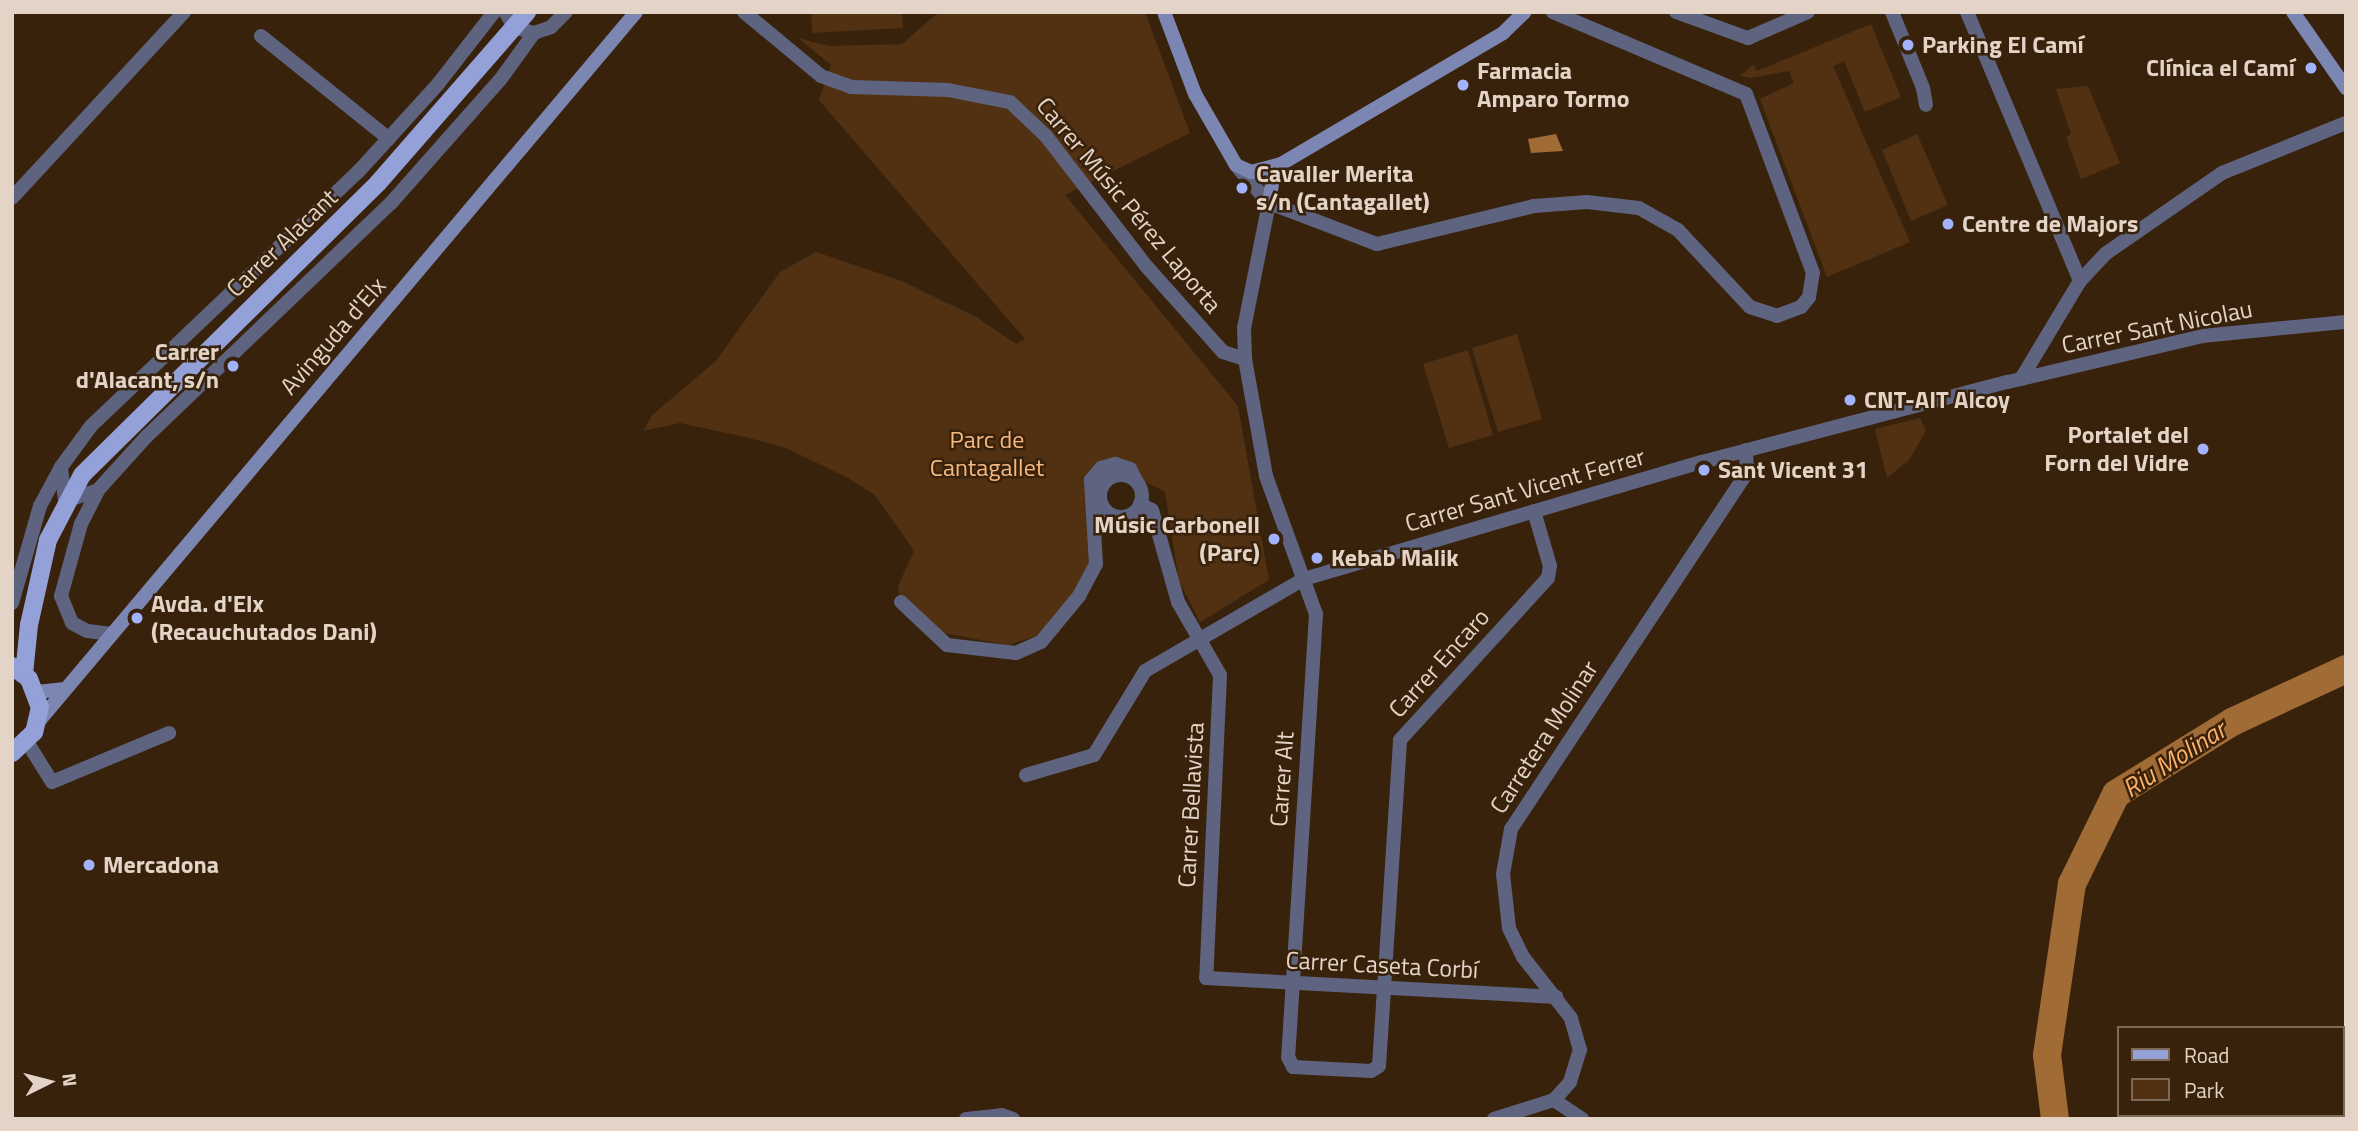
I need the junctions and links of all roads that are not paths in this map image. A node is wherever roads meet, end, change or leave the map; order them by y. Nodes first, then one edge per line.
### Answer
1 (184, 12) edge
2 (527, 12) edge
3 (566, 12) edge
4 (636, 12) edge
5 (744, 12) edge
6 (1164, 12) edge
7 (1525, 12) edge
8 (1553, 12) edge
9 (1808, 12) edge
10 (1892, 12) edge
11 (1967, 12) edge
12 (2293, 12) edge
13 (1678, 13) edge
14 (505, 16) edge
15 (534, 33) junction
16 (261, 36) dead end
17 (496, 49) junction
18 (2346, 88) edge
19 (1926, 106) dead end
20 (2346, 123) edge
21 (389, 139) junction
22 (1281, 164) junction
23 (1239, 169) junction
24 (12, 198) edge
25 (1269, 203) junction
26 (2080, 281) junction
27 (2346, 322) edge
28 (1245, 359) junction
29 (2021, 379) junction
30 (1746, 450) junction
31 (61, 467) junction
32 (1137, 482) junction
33 (98, 490) junction
34 (65, 501) junction
35 (1140, 504) junction
36 (1534, 511) junction
37 (1304, 579) junction
38 (901, 602) dead end
39 (12, 603) edge
40 (29, 625) junction
41 (112, 634) junction
42 (1199, 639) junction
43 (12, 645) edge
44 (18, 670) edge
45 (65, 689) junction
46 (37, 692) junction
47 (38, 721) junction
48 (169, 733) dead end
49 (27, 742) junction
50 (12, 753) edge
51 (1026, 775) dead end
52 (1206, 978) joint
53 (1292, 983) junction
54 (1384, 988) junction
55 (1556, 997) junction
56 (1554, 1100) junction
57 (966, 1119) edge
58 (1013, 1119) edge
59 (1494, 1119) edge
60 (1582, 1119) edge

1 - 24 street
2 - 14 main road, Carrer Alacant
3 - 15 street
4 - 41 street, Avinguda d'Elx
5 - 28 street, Carrer Músic Pérez Laporta
6 - 23 street
7 - 22 street
8 - 25 street
9 - 13 street
10 - 19 street
11 - 26 street
12 - 18 street
14 - 15 street
14 - 17 main road, Carrer Alacant
14 - 21 street, Carrer Alacant
15 - 17 street
15 - 33 street, Carrer Alacant
16 - 21 street
17 - 34 main road, Carrer Alacant
20 - 26 street
21 - 31 street, Carrer Alacant
22 - 23 street
22 - 25 street
23 - 25 street
25 - 28 street, Carrer Alt
26 - 29 street
27 - 29 street, Carrer Sant Nicolau
28 - 37 street, Carrer Alt
29 - 30 street, Carrer Sant Vicent Ferrer
30 - 36 street, Carrer Sant Vicent Ferrer
30 - 55 street, Carretera Molinar
31 - 34 street
31 - 39 street, Carrer Alacant
32 - 35 street
32 - 35 street
32 - 38 street
33 - 34 street, Carrer Alacant
33 - 41 street, Carrer Alacant
34 - 40 main road, Carrer Alacant
35 - 42 street, Carrer Bellavista
36 - 37 street, Carrer Sant Vicent Ferrer
36 - 54 street, Carrer Encaro
37 - 42 street, Carrer Sant Vicent Ferrer
37 - 53 street, Carrer Alt
40 - 43 main road, Carrer Alacant
40 - 44 main road, Carrer Alacant
41 - 45 street, Avinguda d'Elx
42 - 51 street, Carrer Sant Vicent Ferrer
42 - 52 street, Carrer Bellavista
44 - 46 main road
45 - 46 street
45 - 47 street, Avinguda d'Elx
46 - 47 main road
47 - 49 main road
48 - 49 street
49 - 50 main road
52 - 53 street, Carrer Caseta Corbí
53 - 54 street, Carrer Caseta Corbí
53 - 54 street, Carrer Alt
54 - 55 street, Carrer Caseta Corbí
55 - 56 street, Carretera Molinar
56 - 59 street
56 - 60 street
57 - 58 street

